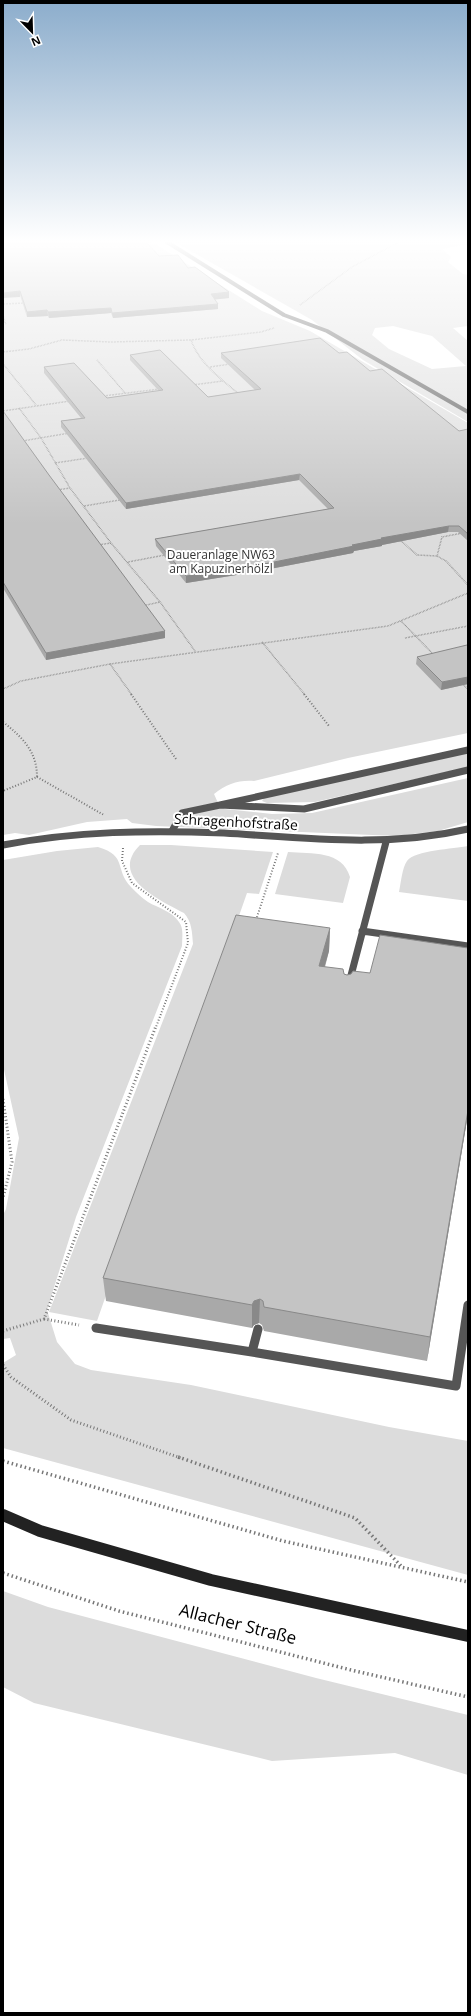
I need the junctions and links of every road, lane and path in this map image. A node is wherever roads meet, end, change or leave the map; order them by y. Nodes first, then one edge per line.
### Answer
1 (225, 336) edge
2 (336, 336) edge
3 (191, 340) junction
4 (3, 352) edge
5 (97, 360) dead end
6 (232, 364) edge
7 (4, 365) edge
8 (210, 367) junction
9 (224, 381) junction
10 (186, 385) edge
11 (163, 388) edge
12 (126, 393) junction
13 (240, 395) edge
14 (96, 397) edge
15 (74, 400) edge
16 (37, 405) junction
17 (20, 408) junction
18 (3, 410) edge
19 (468, 412) edge
20 (72, 433) edge
21 (41, 438) junction
22 (18, 442) edge
23 (93, 457) edge
24 (55, 463) junction
25 (70, 488) junction
26 (55, 490) edge
27 (123, 500) edge
28 (84, 506) junction
29 (468, 532) edge
30 (400, 539) edge
31 (111, 542) junction
32 (96, 545) edge
33 (167, 555) edge
34 (437, 556) junction
35 (128, 562) junction
36 (468, 585) edge
37 (468, 593) edge
38 (160, 602) junction
39 (137, 606) edge
40 (401, 621) junction
41 (468, 626) edge
42 (416, 636) junction
43 (405, 638) dead end
44 (262, 642) junction
45 (195, 651) junction
46 (437, 658) edge
47 (110, 664) junction
48 (458, 679) edge
49 (3, 689) edge
50 (468, 689) edge
51 (3, 722) edge
52 (329, 726) dead end
53 (468, 750) edge
54 (176, 759) dead end
55 (468, 770) edge
56 (37, 777) junction
57 (3, 791) edge
58 (220, 805) junction
59 (468, 829) edge
60 (131, 830) junction
61 (172, 831) junction
62 (284, 837) junction
63 (386, 842) junction
64 (3, 845) edge
65 (255, 924) edge
66 (362, 931) junction
67 (468, 946) edge
68 (346, 994) edge
69 (3, 1099) edge
70 (3, 1198) edge
71 (468, 1305) edge
72 (44, 1319) junction
73 (96, 1328) joint
74 (258, 1329) dead end
75 (3, 1331) edge
76 (252, 1352) junction
77 (3, 1365) edge
78 (3, 1461) edge
79 (3, 1515) edge
80 (402, 1567) junction
81 (3, 1573) edge
82 (468, 1582) edge
83 (468, 1636) edge
84 (468, 1697) edge

1 - 3 path
2 - 19 street
3 - 4 path
3 - 8 path
5 - 12 path
6 - 8 path
7 - 16 path
8 - 9 path
9 - 10 path
9 - 13 path
11 - 12 path
12 - 14 path
15 - 16 path
16 - 17 path
17 - 18 path
17 - 21 path
20 - 21 path
21 - 22 path
21 - 24 path
23 - 24 path
24 - 25 path
25 - 26 path
25 - 28 path
27 - 28 path
28 - 31 path
29 - 34 path
30 - 34 path
31 - 32 path
31 - 35 path
33 - 35 path
34 - 36 path
35 - 38 path
37 - 40 path
38 - 39 path
38 - 45 path
40 - 42 path
40 - 44 path
41 - 42 path
42 - 43 path
42 - 46 path
44 - 45 path
44 - 52 path
45 - 47 path
47 - 49 path
47 - 54 path
48 - 50 path
51 - 56 path
53 - 58 street
55 - 58 street
56 - 57 path
56 - 60 path
58 - 61 street
59 - 63 street, Schragenhofstraße
60 - 61 street, Schragenhofstraße
60 - 64 street, Schragenhofstraße
60 - 72 path
61 - 62 street, Schragenhofstraße
62 - 63 street, Schragenhofstraße
62 - 65 path
63 - 66 street
66 - 67 street
66 - 68 street
69 - 70 path
71 - 76 street
72 - 73 path
72 - 75 path
73 - 76 street
74 - 76 street
77 - 80 path
78 - 80 path
79 - 83 main road
80 - 82 path
81 - 84 path, Allacher Straße

